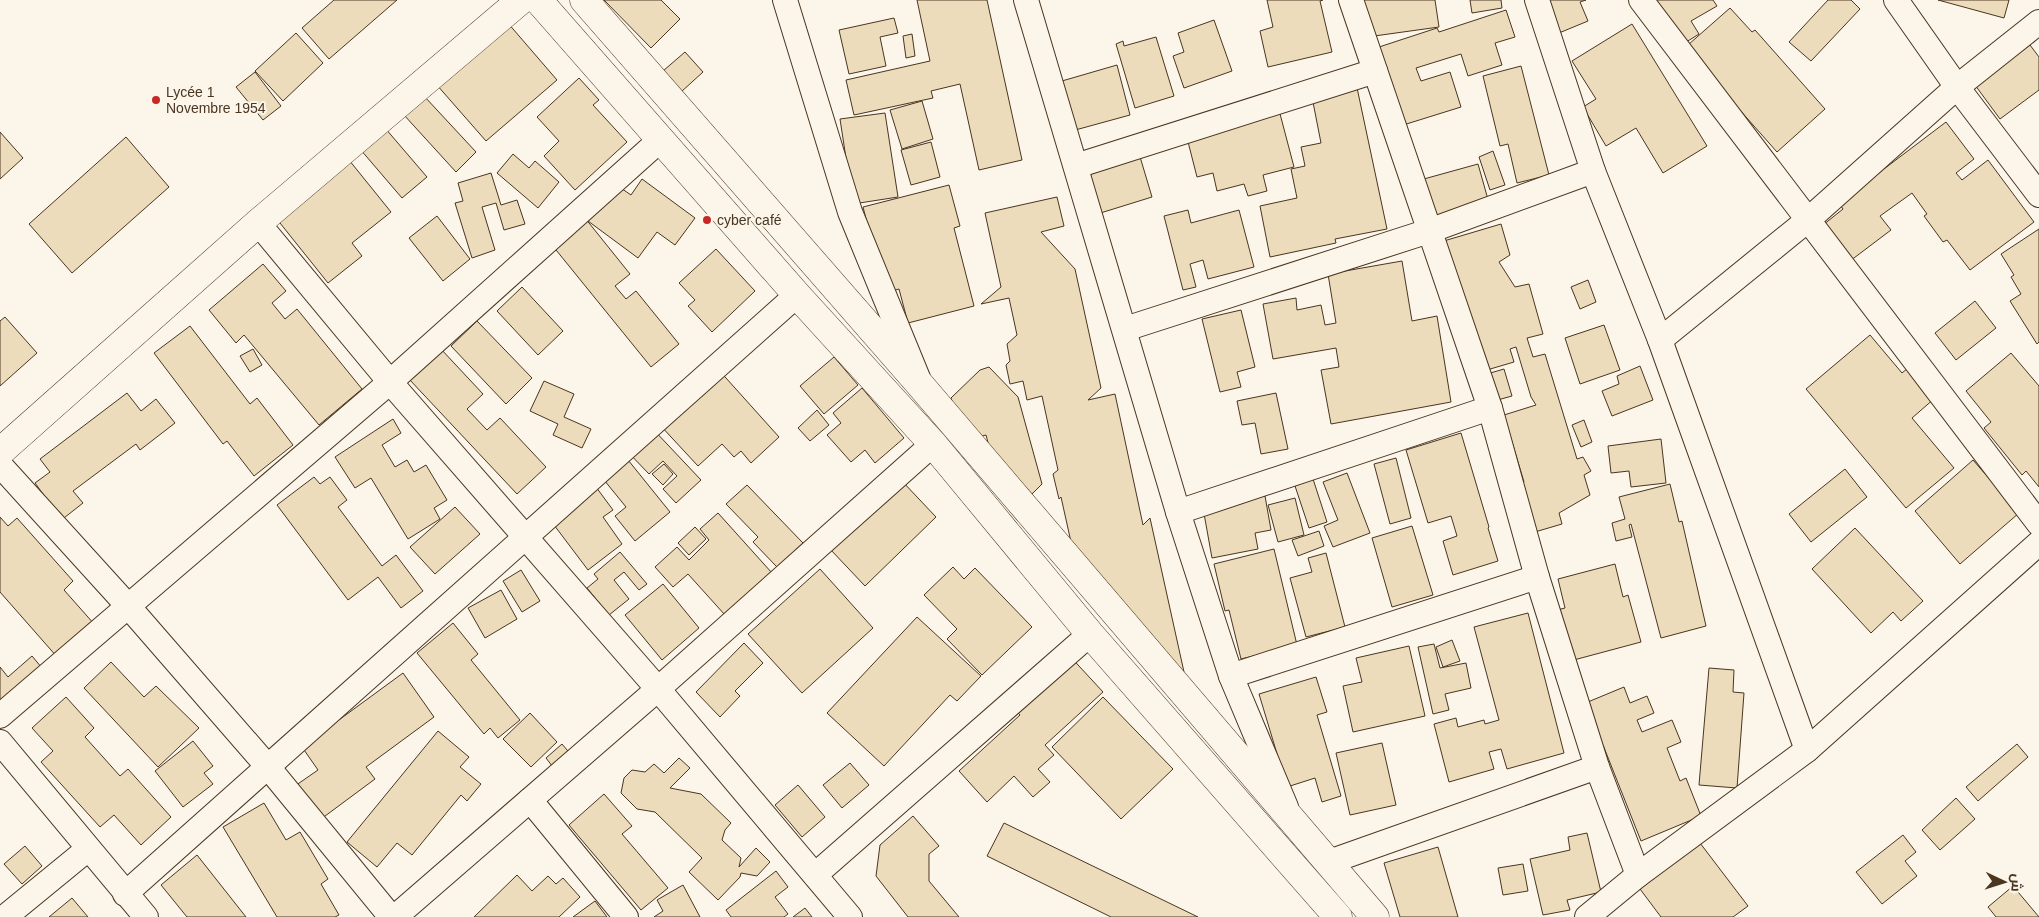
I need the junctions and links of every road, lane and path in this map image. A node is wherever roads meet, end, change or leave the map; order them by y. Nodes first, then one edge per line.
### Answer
1 (521, 0) edge
2 (538, 0) edge
3 (584, 0) edge
4 (785, 0) edge
5 (1026, 0) edge
6 (1351, 0) edge
7 (1538, 0) edge
8 (1641, 0) edge
9 (1896, 0) edge
10 (2039, 22) edge
11 (1375, 71) junction
12 (1957, 87) junction
13 (660, 140) junction
14 (1076, 166) junction
15 (1592, 171) junction
16 (2039, 196) edge
17 (1809, 219) junction
18 (258, 223) junction
19 (1429, 231) junction
20 (797, 295) junction
21 (1125, 328) junction
22 (1660, 340) junction
23 (390, 382) junction
24 (922, 387) junction
25 (1490, 408) junction
26 (934, 444) junction
27 (0, 452) edge
28 (0, 465) edge
29 (1178, 512) junction
30 (2039, 524) edge
31 (527, 538) junction
32 (2039, 543) edge
33 (1537, 577) junction
34 (128, 606) junction
35 (1090, 634) junction
36 (1231, 676) junction
37 (658, 689) junction
38 (0, 716) edge
39 (0, 742) edge
40 (1807, 750) junction
41 (268, 767) junction
42 (1598, 767) junction
43 (530, 800) junction
44 (1292, 819) junction
45 (88, 849) junction
46 (1329, 862) junction
47 (815, 875) junction
48 (1638, 875) junction
49 (125, 894) junction
50 (5, 917) edge
51 (146, 917) edge
52 (393, 917) edge
53 (626, 917) edge
54 (850, 917) edge
55 (1338, 917) edge
56 (1375, 917) edge
57 (1587, 917) edge

1 - 18 main road
2 - 13 main road
3 - 24 main road
4 - 24 street
5 - 14 street
6 - 11 street
7 - 15 street
8 - 17 street
9 - 12 street
10 - 12 street
11 - 14 street
11 - 19 street
12 - 16 street
12 - 17 street
13 - 20 main road
13 - 23 street
14 - 21 street
15 - 19 street
15 - 22 street
17 - 22 street
17 - 30 street
18 - 23 street
18 - 27 main road
19 - 21 street
19 - 25 street
20 - 26 main road
20 - 31 street
21 - 29 street
22 - 40 street
23 - 31 street
23 - 34 street
24 - 44 main road
25 - 29 street
25 - 33 street
26 - 35 main road
26 - 37 street
28 - 34 street
29 - 36 street
31 - 37 street
31 - 41 street
32 - 40 street
33 - 36 street
33 - 42 street
34 - 38 street
34 - 41 street
35 - 47 street
35 - 55 main road
36 - 44 street
37 - 43 street
37 - 47 street
39 - 45 street
40 - 48 street
41 - 49 street
41 - 52 street
42 - 46 street
42 - 48 street
43 - 52 street
43 - 53 street
44 - 46 main road
45 - 49 street
45 - 50 street
46 - 56 main road
47 - 54 street
48 - 57 street
49 - 51 street

